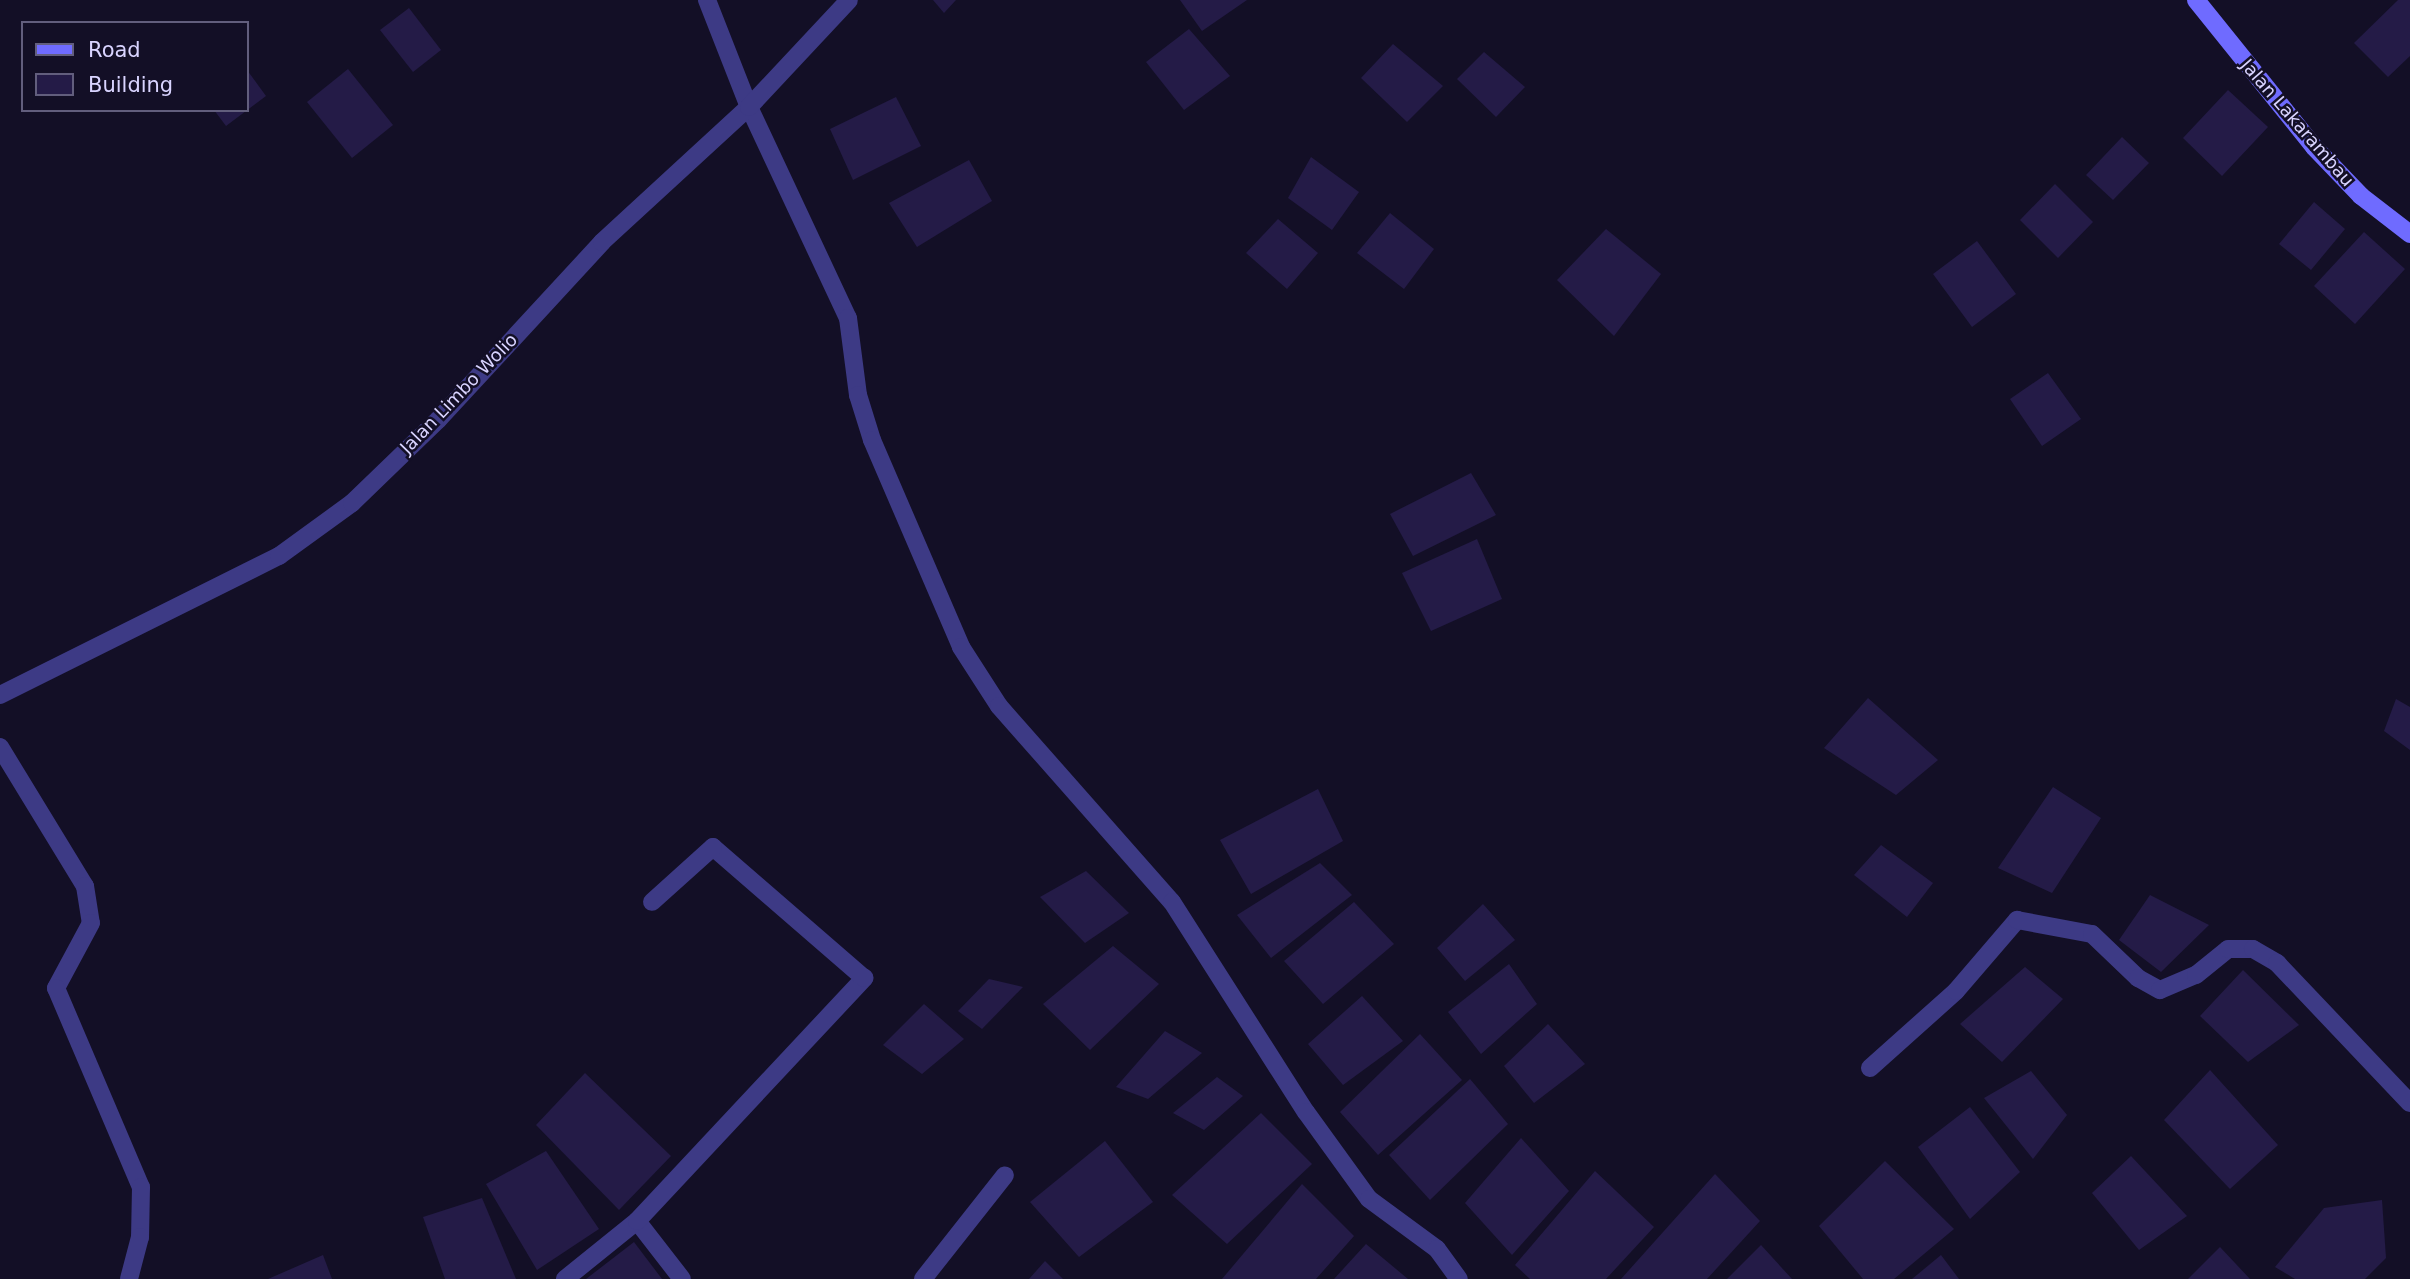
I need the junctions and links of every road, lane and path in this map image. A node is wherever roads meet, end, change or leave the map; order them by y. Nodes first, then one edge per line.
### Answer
1 (707, 0) edge
2 (849, 0) edge
3 (2196, 0) edge
4 (749, 107) junction
5 (2410, 234) edge
6 (0, 695) edge
7 (0, 747) edge
8 (652, 902) dead end
9 (1870, 1068) dead end
10 (2410, 1103) edge
11 (1005, 1175) dead end
12 (637, 1221) junction
13 (129, 1279) edge
14 (565, 1279) edge
15 (682, 1279) edge
16 (923, 1279) edge
17 (1459, 1279) edge

1 - 4 street
2 - 4 street, Jalan Limbo Wolio
3 - 5 street, Jalan Lakarambau
4 - 6 street, Jalan Limbo Wolio
4 - 17 street
7 - 13 street
8 - 12 street
9 - 10 street
11 - 16 street
12 - 14 street
12 - 15 street

